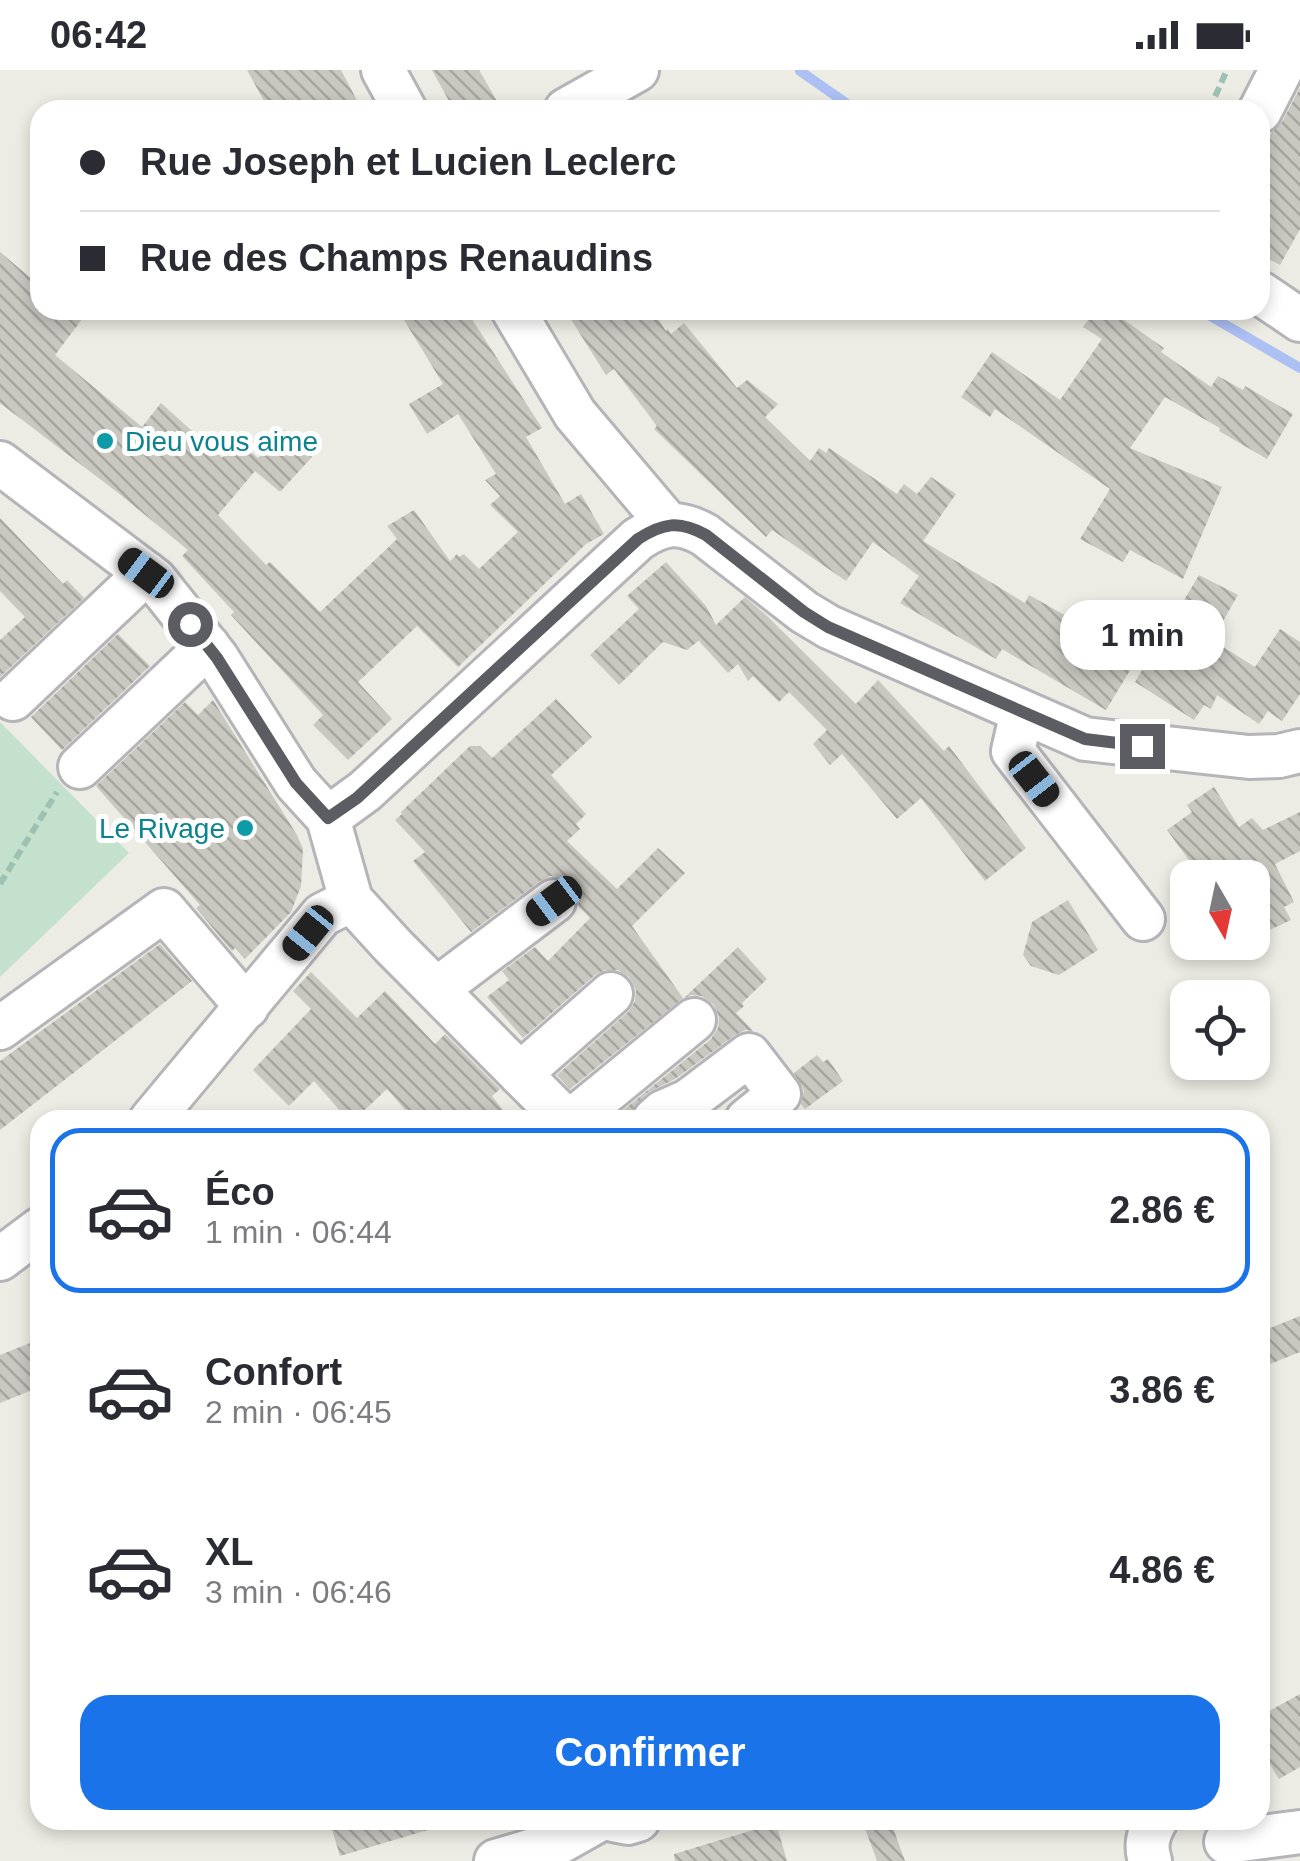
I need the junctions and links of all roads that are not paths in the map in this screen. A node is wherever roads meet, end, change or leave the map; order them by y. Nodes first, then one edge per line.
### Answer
1 (383, 70) edge
2 (637, 70) edge
3 (1280, 72) edge
4 (400, 100) edge
5 (584, 100) edge
6 (1266, 100) edge
7 (519, 320) edge
8 (0, 462) edge
9 (668, 524) junction
10 (146, 573) junction
11 (208, 646) junction
12 (13, 699) dead end
13 (1022, 712) junction
14 (1300, 751) edge
15 (80, 767) road end
16 (328, 818) junction
17 (351, 900) junction
18 (554, 901) dead end
19 (1144, 919) dead end
20 (436, 989) junction
21 (611, 994) dead end
22 (248, 1006) junction
23 (694, 1020) dead end
24 (0, 1028) edge
25 (520, 1074) junction
26 (160, 1110) edge
27 (558, 1110) edge
28 (582, 1110) edge
29 (668, 1110) edge
30 (759, 1110) edge
31 (30, 1236) edge
32 (0, 1259) edge
33 (581, 1830) edge
34 (1300, 1832) edge
35 (1222, 1841) edge
36 (496, 1861) edge

1 - 4 street
2 - 5 street
3 - 6 street
7 - 9 street
8 - 10 street
9 - 13 street
9 - 16 street
10 - 11 street
10 - 12 street
11 - 15 street
11 - 16 street
13 - 14 street
13 - 19 street
16 - 17 street
17 - 20 street
17 - 22 street
18 - 20 street
20 - 25 street
21 - 25 street
22 - 24 street
22 - 26 street
23 - 28 street
25 - 27 street
29 - 30 street
31 - 32 street
33 - 36 street
34 - 35 street

